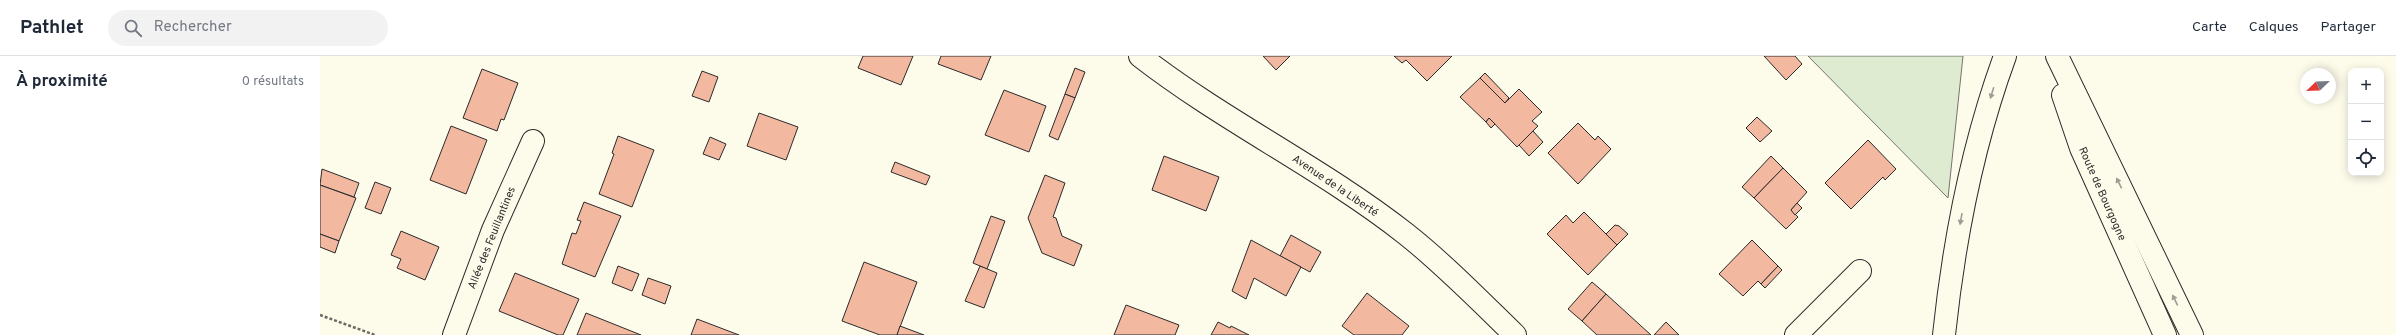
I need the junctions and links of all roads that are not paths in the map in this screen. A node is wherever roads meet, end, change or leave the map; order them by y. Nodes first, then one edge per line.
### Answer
1 (1140, 56) edge
2 (2006, 56) edge
3 (2050, 56) edge
4 (2057, 56) edge
5 (533, 141) dead end
6 (1860, 271) dead end
7 (2164, 333) edge
8 (454, 335) edge
9 (1515, 335) edge
10 (1796, 335) edge
11 (1944, 335) edge
12 (2192, 335) edge

1 - 9 street, Avenue de la Liberté
2 -> 11 street
3 - 7 street, Route de Bourgogne
12 -> 4 street
5 - 8 street, Allée des Feuillantines
6 - 10 street

